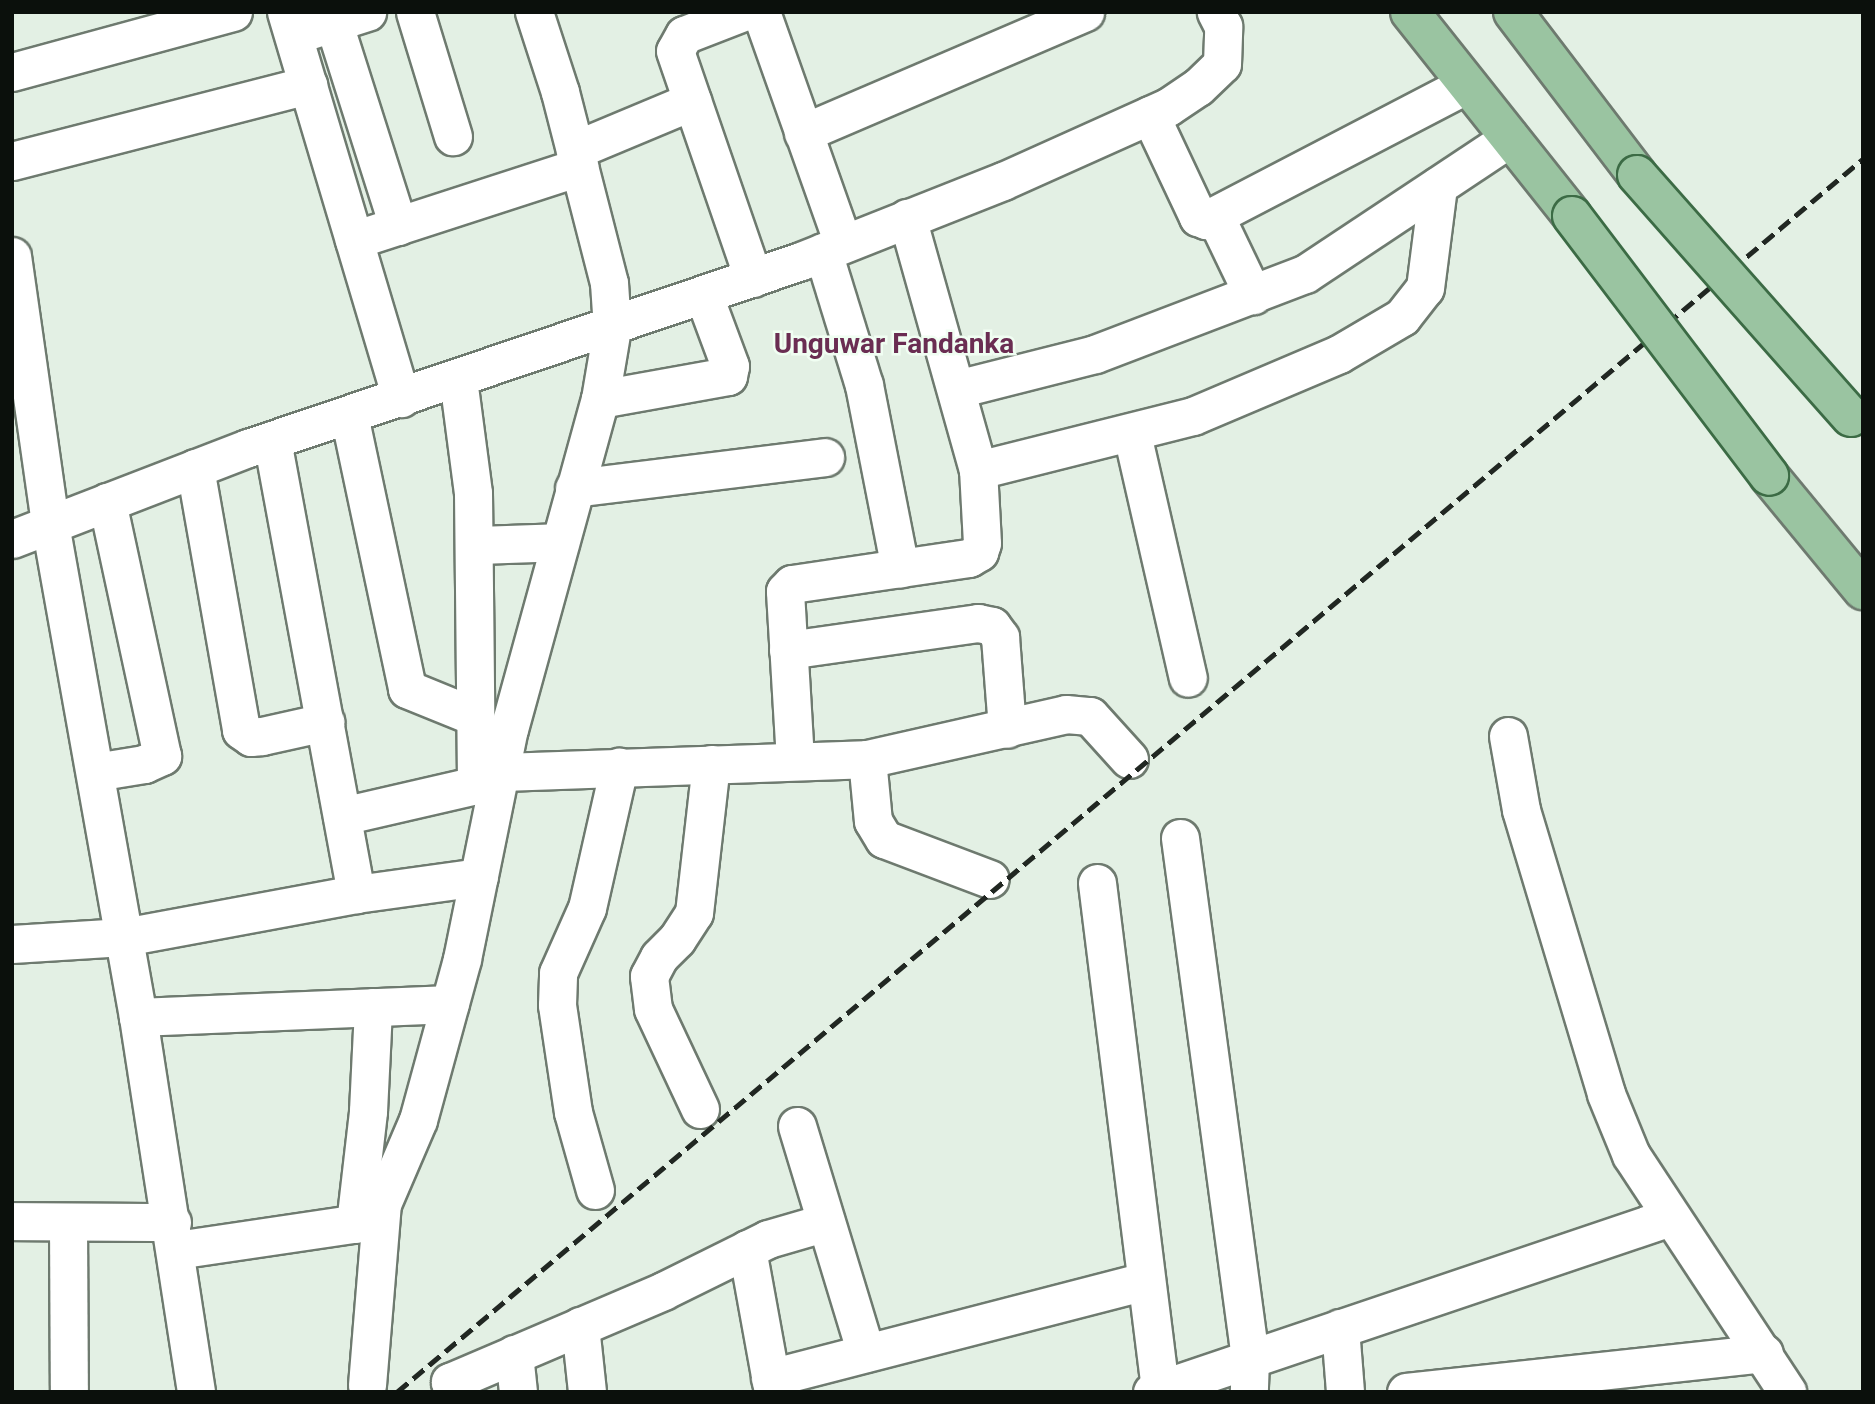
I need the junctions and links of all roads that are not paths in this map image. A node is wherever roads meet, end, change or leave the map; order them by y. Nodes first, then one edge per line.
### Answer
1 (233, 12) edge
2 (415, 12) edge
3 (534, 12) edge
4 (743, 12) edge
5 (761, 12) edge
6 (1085, 12) edge
7 (1216, 12) edge
8 (1410, 12) edge
9 (1513, 12) edge
10 (350, 18) edge
11 (289, 23) edge
12 (12, 72) edge
13 (1468, 84) junction
14 (308, 85) junction
15 (692, 101) junction
16 (1150, 115) junction
17 (803, 133) junction
18 (453, 136) dead end
19 (1510, 138) junction
20 (577, 159) junction
21 (12, 161) edge
22 (1438, 186) junction
23 (1214, 216) junction
24 (907, 218) junction
25 (397, 226) junction
26 (354, 240) junction
27 (833, 248) junction
28 (12, 256) edge
29 (754, 278) junction
30 (1253, 295) junction
31 (704, 296) junction
32 (612, 328) junction
33 (458, 379) junction
34 (957, 389) junction
35 (401, 398) junction
36 (600, 399) junction
37 (349, 415) junction
38 (1857, 424) edge
39 (1132, 435) junction
40 (272, 440) junction
41 (825, 457) dead end
42 (195, 468) junction
43 (978, 470) junction
44 (27, 472) edge
45 (575, 488) junction
46 (107, 502) junction
47 (50, 524) junction
48 (12, 539) edge
49 (560, 542) junction
50 (475, 545) junction
51 (900, 568) junction
52 (1863, 590) edge
53 (788, 650) junction
54 (1188, 678) dead end
55 (475, 717) junction
56 (325, 722) junction
57 (1007, 729) junction
58 (1508, 736) dead end
59 (867, 759) junction
60 (1129, 759) dead end
61 (795, 760) junction
62 (711, 764) junction
63 (619, 768) junction
64 (95, 772) junction
65 (488, 778) junction
66 (342, 816) junction
67 (1180, 838) dead end
68 (479, 877) junction
69 (990, 879) dead end
70 (1097, 883) dead end
71 (356, 894) junction
72 (124, 937) junction
73 (12, 944) edge
74 (450, 1004) junction
75 (373, 1007) junction
76 (138, 1017) junction
77 (700, 1109) dead end
78 (797, 1126) dead end
79 (595, 1190) dead end
80 (1670, 1217) junction
81 (12, 1221) edge
82 (367, 1222) junction
83 (826, 1222) junction
84 (68, 1224) junction
85 (174, 1236) junction
86 (747, 1249) junction
87 (1146, 1281) junction
88 (580, 1326) junction
89 (1340, 1328) junction
90 (866, 1353) junction
91 (1764, 1353) junction
92 (514, 1354) junction
93 (1250, 1375) edge
94 (834, 1377) edge
95 (367, 1385) dead end
96 (772, 1385) edge
97 (1172, 1388) edge
98 (69, 1392) edge
99 (196, 1392) edge
100 (454, 1392) edge
101 (518, 1392) edge
102 (587, 1392) edge
103 (1345, 1392) edge
104 (1406, 1392) edge
105 (1787, 1392) edge

1 - 12 street
2 - 18 street
3 - 20 street
4 - 15 street
5 - 17 street
6 - 17 street
7 - 16 street
8 - 13 main road
9 - 38 main road, bridge
10 - 11 street
10 - 25 street
11 - 14 street
13 - 19 main road
13 - 23 street
14 - 21 street
14 - 26 street
15 - 20 street
15 - 29 street
16 - 23 street
16 - 24 street
17 - 27 street
19 - 22 street
19 - 52 main road, bridge
20 - 25 street
20 - 32 street
22 - 30 street
22 - 39 street
23 - 30 street
24 - 27 street
24 - 34 street
25 - 26 street
26 - 35 street
27 - 29 street
27 - 51 street
28 - 44 street
29 - 31 street
30 - 34 street
31 - 32 street
31 - 36 street
32 - 33 street
32 - 36 street
33 - 35 street
33 - 50 street
34 - 43 street
35 - 37 street
36 - 45 street
37 - 40 street
37 - 55 street
39 - 43 street
39 - 54 street
40 - 42 street
40 - 56 street
41 - 45 street
42 - 46 street
42 - 56 street
43 - 51 street
44 - 47 street
45 - 49 street
46 - 47 street
46 - 64 street
47 - 48 street
47 - 64 street
49 - 50 street
49 - 65 street
50 - 55 street
51 - 53 street
53 - 57 street
53 - 61 street
55 - 65 street
56 - 66 street
57 - 59 street
57 - 60 street
58 - 80 street
59 - 61 street
59 - 69 street
61 - 62 street
62 - 63 street
62 - 77 street
63 - 65 street
63 - 79 street
64 - 72 street
65 - 66 street
65 - 68 street
66 - 71 street
67 - 93 street
68 - 71 street
68 - 74 street
70 - 87 street
71 - 72 street
72 - 73 street
72 - 76 street
74 - 75 street
74 - 82 street
75 - 76 street
75 - 82 street
76 - 85 street
78 - 83 street
80 - 89 street
80 - 91 street
81 - 84 street
82 - 85 street
82 - 95 street
83 - 86 street
83 - 90 street
84 - 85 street
84 - 98 street
85 - 99 street
86 - 88 street
86 - 96 street
87 - 90 street
87 - 97 street
88 - 92 street
88 - 102 street
89 - 93 street
89 - 103 street
90 - 94 street
91 - 104 street
91 - 105 street
92 - 100 street
92 - 101 street
93 - 97 street
94 - 96 street

